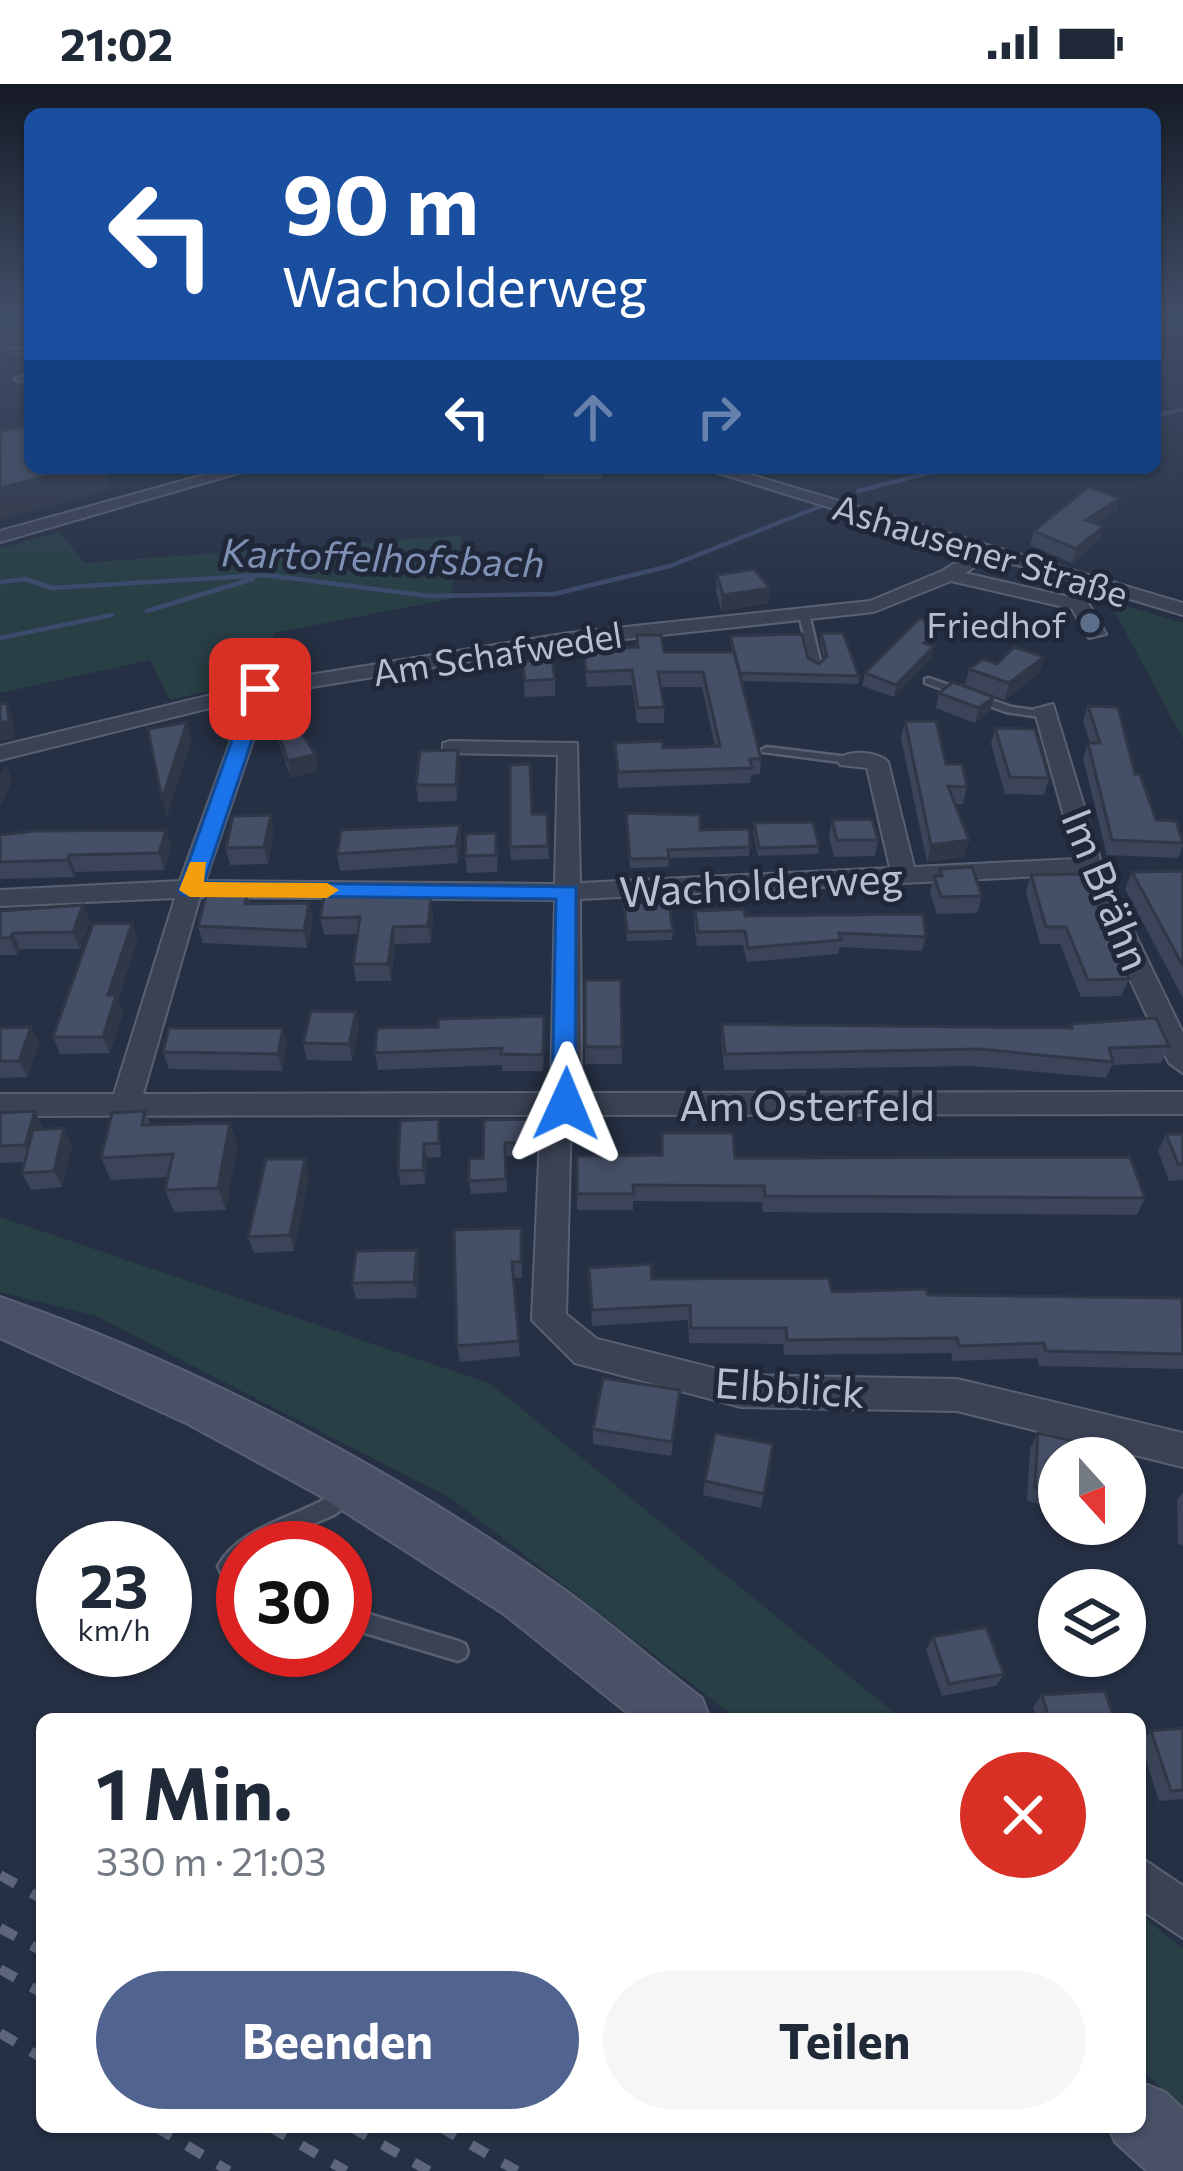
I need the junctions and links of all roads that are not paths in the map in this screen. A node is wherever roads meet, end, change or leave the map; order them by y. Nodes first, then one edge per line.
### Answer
1 (226, 474) edge
2 (730, 474) edge
3 (0, 537) edge
4 (988, 551) junction
5 (949, 575) junction
6 (1183, 609) edge
7 (804, 614) junction
8 (1096, 634) dead end
9 (815, 665) edge
10 (929, 681) dead end
11 (260, 689) junction
12 (1046, 712) joint
13 (451, 748) edge
14 (767, 750) dead end
15 (0, 753) edge
16 (848, 760) joint
17 (1090, 866) junction
18 (904, 877) junction
19 (190, 890) junction
20 (568, 892) junction
21 (0, 898) edge
22 (1183, 1063) edge
23 (1183, 1103) edge
24 (561, 1104) junction
25 (0, 1105) edge
26 (125, 1105) junction
27 (0, 1317) edge
28 (1183, 1450) edge
29 (355, 1487) junction
30 (290, 1521) edge
31 (372, 1625) edge
32 (458, 1651) dead end
33 (673, 1713) edge
34 (1146, 1885) edge
35 (1183, 1915) edge
36 (1146, 2122) edge
37 (1183, 2156) edge

1 - 3 street
2 - 4 street, Ashausener Straße
4 - 5 street, Am Schafwedel
4 - 6 street, Ashausener Straße
5 - 7 street, Am Schafwedel
5 - 8 street
7 - 9 lane
7 - 11 street, Am Schafwedel
10 - 12 lane
11 - 15 street, Am Schafwedel
11 - 19 street
12 - 17 street, Im Brähn
13 - 20 street
14 - 16 lane
16 - 18 street
17 - 18 street, Wacholderweg
17 - 22 street, Im Brähn
18 - 20 street, Wacholderweg
19 - 20 street, Wacholderweg
19 - 21 street, Wacholderweg
19 - 26 street
20 - 24 street
23 - 24 street, Am Osterfeld
24 - 26 street, Am Osterfeld
24 - 28 street, Elbblick
25 - 26 street, Am Osterfeld
27 - 29 main road
29 - 30 lane
29 - 33 main road
31 - 32 lane
34 - 35 street
36 - 37 main road

